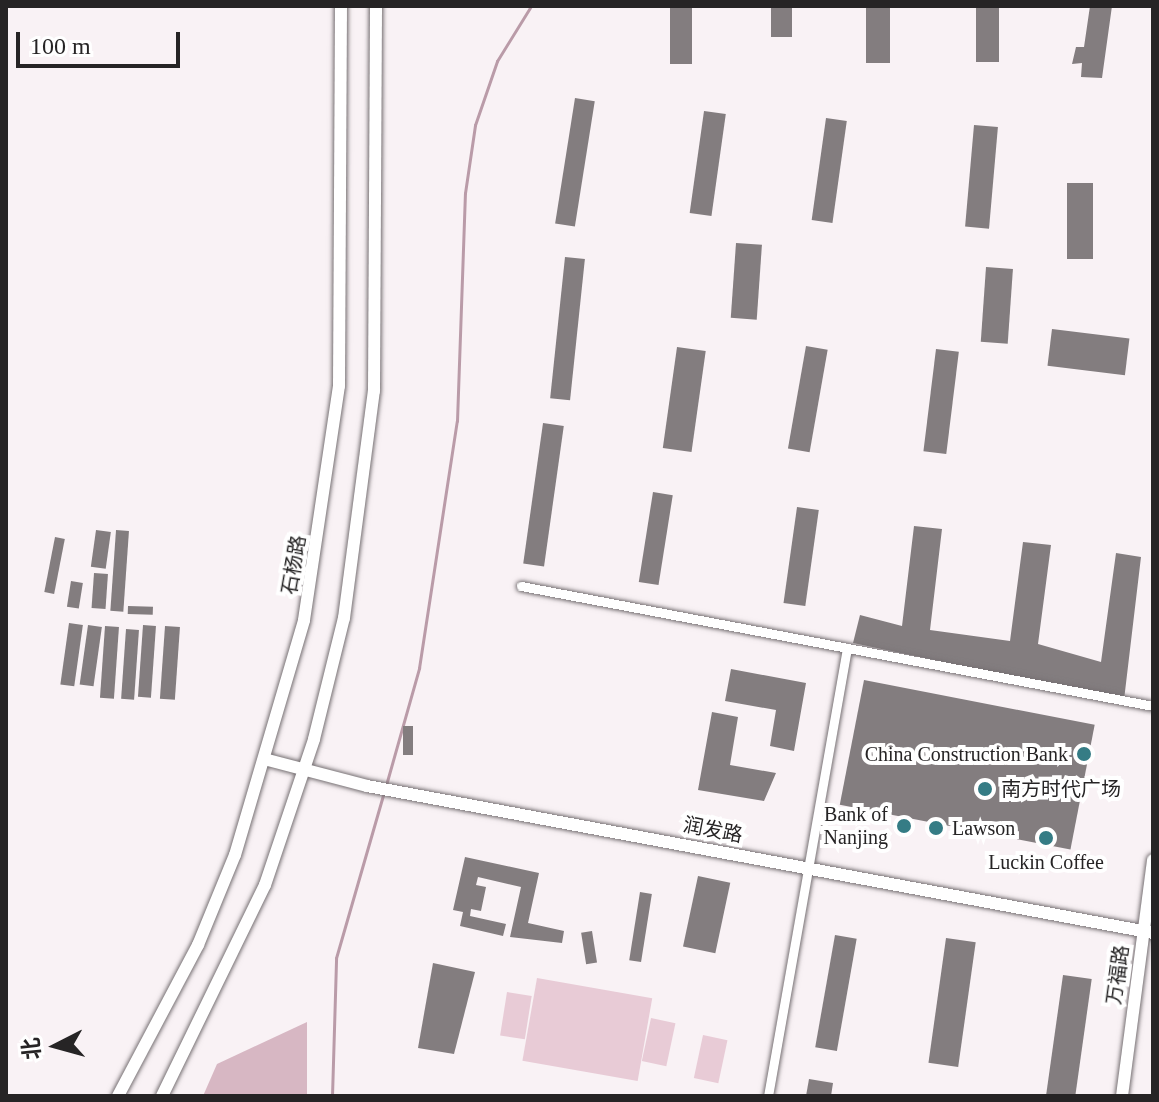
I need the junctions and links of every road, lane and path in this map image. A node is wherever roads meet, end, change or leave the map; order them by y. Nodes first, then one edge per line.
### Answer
1 (341, 6) edge
2 (376, 6) edge
3 (521, 586) dead end
4 (847, 648) junction
5 (1153, 706) edge
6 (268, 760) junction
7 (304, 771) junction
8 (1153, 860) edge
9 (807, 867) junction
10 (1148, 932) edge
11 (118, 1096) edge
12 (162, 1096) edge
13 (768, 1096) edge
14 (1122, 1096) edge

1 - 6 main road, 石杨路
2 - 7 main road
3 - 4 street
4 - 5 street
4 - 9 street
6 - 7 main road, 润发路
6 - 11 main road, 石杨路
7 - 9 main road, 润发路
7 - 12 main road
8 - 10 main road, 万福路
9 - 10 main road, 润发路
9 - 13 street
10 - 14 main road, 万福路

